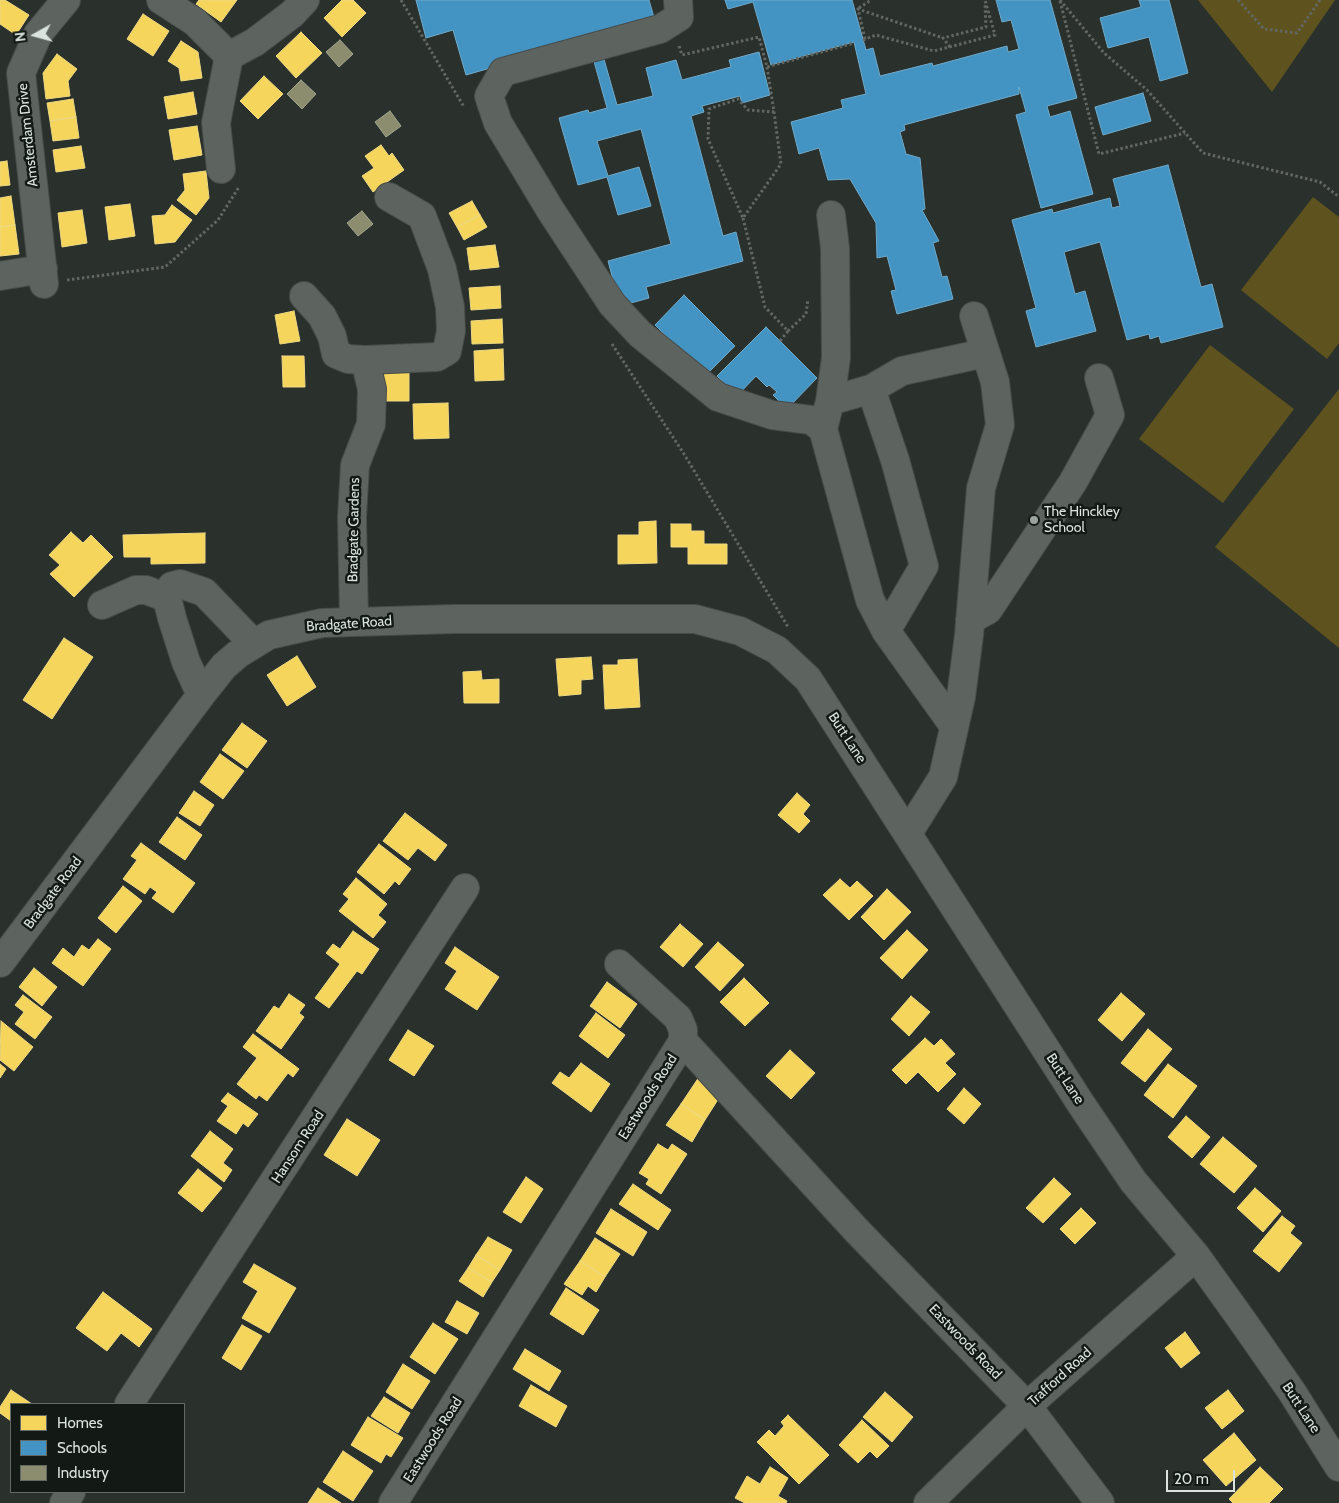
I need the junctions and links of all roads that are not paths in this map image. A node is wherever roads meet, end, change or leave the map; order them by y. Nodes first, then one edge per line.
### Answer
1 (66, 0) edge
2 (162, 0) edge
3 (305, 0) edge
4 (678, 0) edge
5 (229, 56) junction
6 (232, 175) road end
7 (389, 197) dead end
8 (831, 215) dead end
9 (0, 276) edge
10 (304, 296) dead end
11 (974, 316) dead end
12 (985, 353) junction
13 (365, 360) junction
14 (1100, 378) dead end
15 (871, 389) junction
16 (830, 401) junction
17 (823, 429) junction
18 (167, 598) junction
19 (102, 604) dead end
20 (354, 620) junction
21 (970, 620) junction
22 (886, 631) junction
23 (254, 644) junction
24 (808, 679) joint
25 (201, 695) junction
26 (954, 726) junction
27 (908, 833) junction
28 (465, 888) dead end
29 (0, 963) edge
30 (619, 964) dead end
31 (683, 1041) junction
32 (1196, 1256) junction
33 (130, 1403) edge
34 (1027, 1406) junction
35 (1339, 1467) edge
36 (393, 1503) edge
37 (928, 1503) edge
38 (1100, 1503) edge

1 - 9 street, Amsterdam Drive
2 - 5 street
3 - 5 street
4 - 17 street
5 - 6 street
7 - 13 street
8 - 16 street
10 - 13 street
11 - 12 street
12 - 15 street
12 - 21 street
13 - 20 street, Bradgate Gardens
14 - 21 street
15 - 16 street
15 - 22 street
16 - 17 street
17 - 22 street
18 - 19 street
18 - 23 street
18 - 25 street
20 - 23 street, Bradgate Road
20 - 24 street, Bradgate Road
21 - 26 street
22 - 26 street
23 - 25 street, Bradgate Road
24 - 27 street, Butt Lane
25 - 29 street, Bradgate Road
26 - 27 street
27 - 32 street, Butt Lane
28 - 33 street, Hansom Road
30 - 31 street
31 - 34 street, Eastwoods Road
31 - 36 street, Eastwoods Road
32 - 34 street, Trafford Road
32 - 35 street, Butt Lane
34 - 37 street, Trafford Road
34 - 38 street, Eastwoods Road

